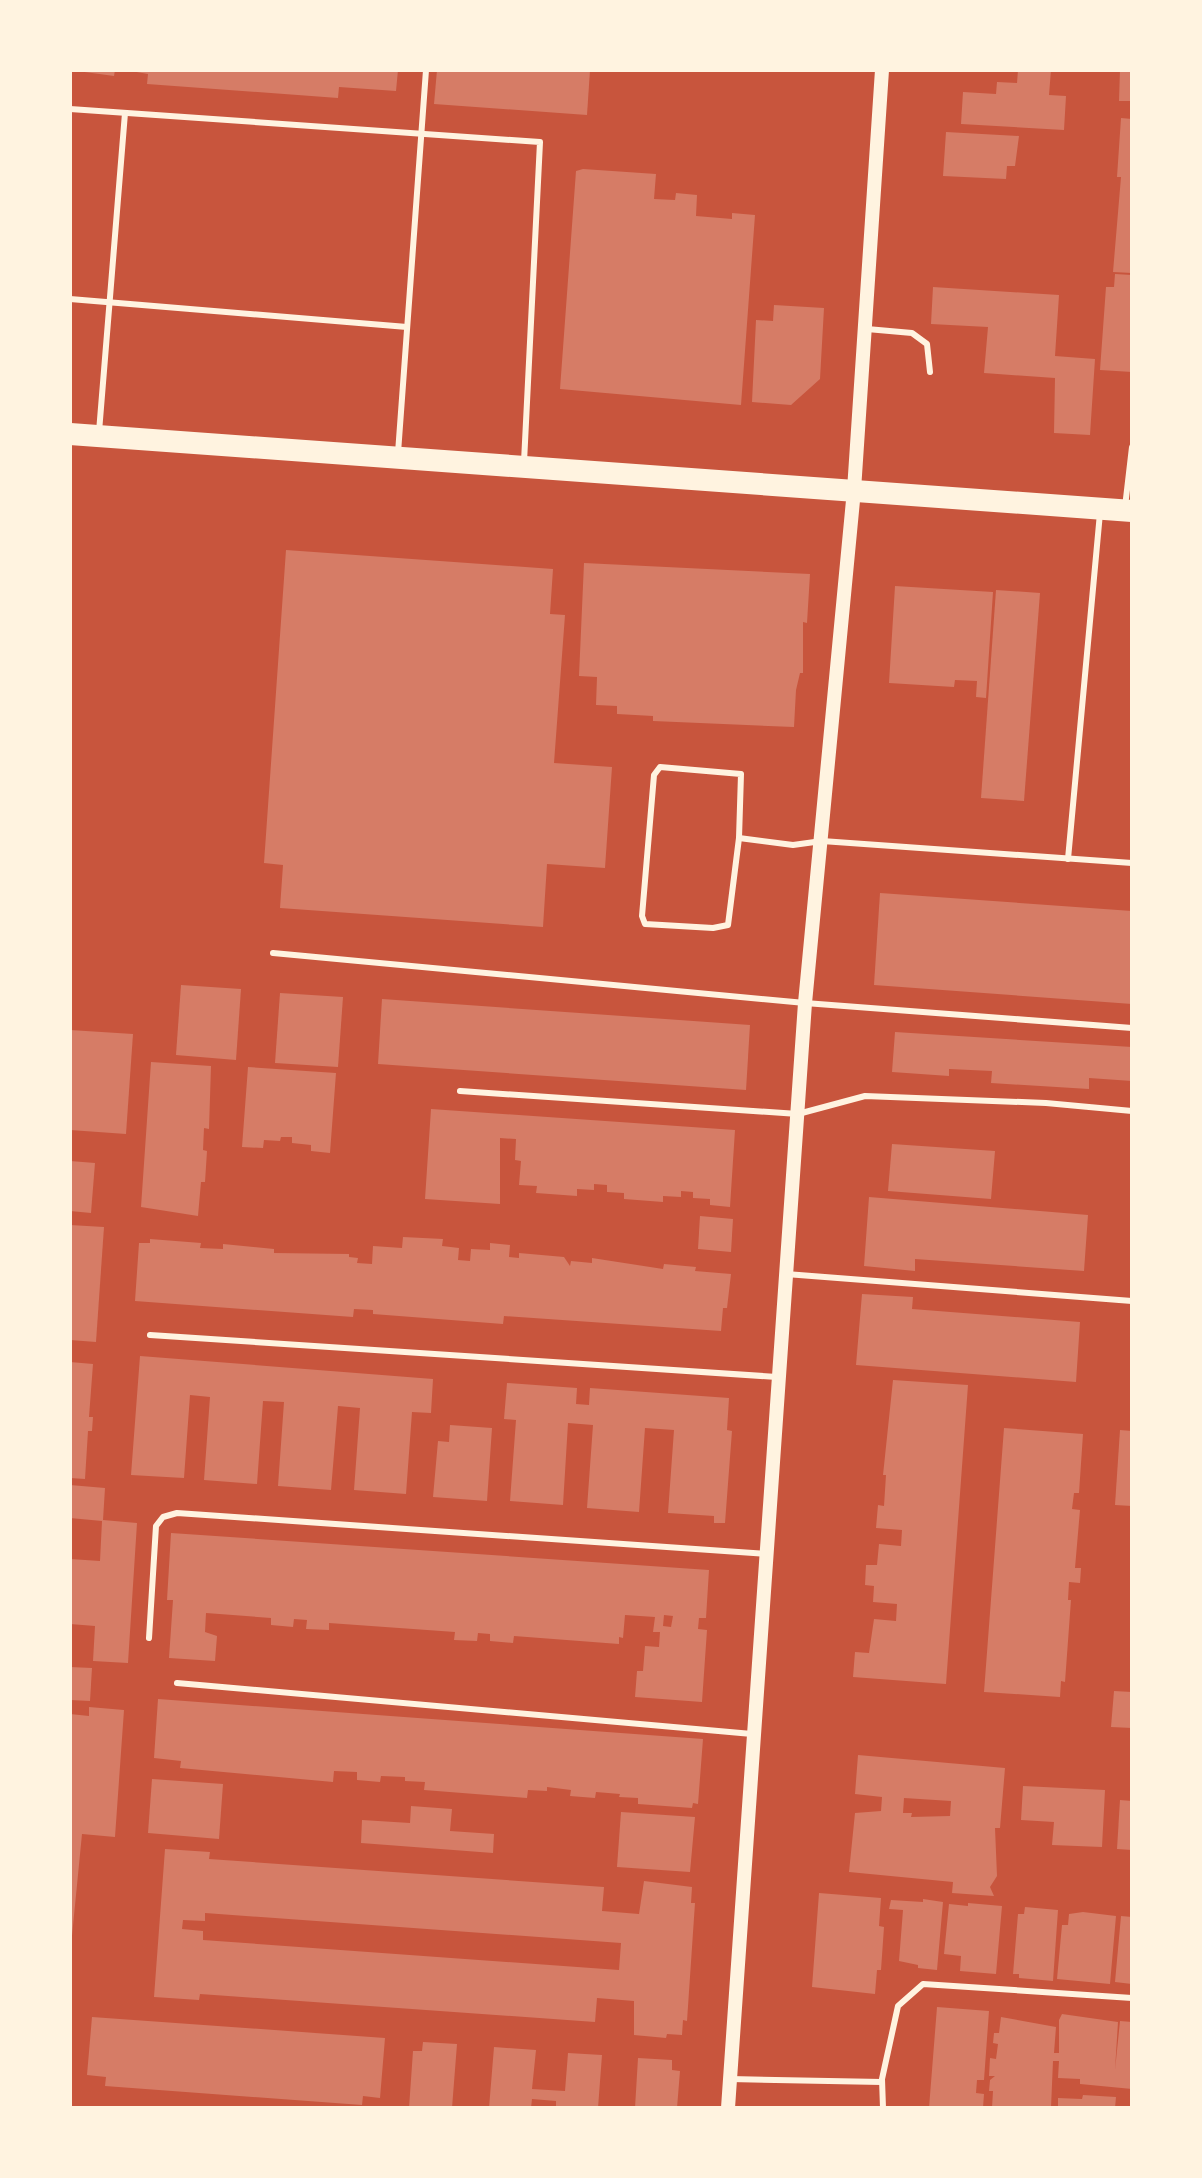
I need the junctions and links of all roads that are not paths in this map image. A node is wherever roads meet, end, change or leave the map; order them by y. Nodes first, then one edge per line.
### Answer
1 (426, 70) edge
2 (882, 70) edge
3 (70, 109) edge
4 (125, 113) junction
5 (421, 135) junction
6 (70, 299) edge
7 (109, 302) junction
8 (407, 327) junction
9 (864, 329) junction
10 (930, 372) dead end
11 (70, 434) edge
12 (99, 436) junction
13 (1132, 447) edge
14 (398, 457) junction
15 (523, 466) junction
16 (854, 490) junction
17 (1100, 509) junction
18 (1128, 511) edge
19 (739, 838) junction
20 (822, 841) junction
21 (1068, 859) junction
22 (1132, 863) edge
23 (273, 953) dead end
24 (805, 1003) junction
25 (1132, 1028) edge
26 (460, 1091) dead end
27 (1132, 1111) edge
28 (798, 1114) junction
29 (786, 1274) junction
30 (1132, 1301) edge
31 (150, 1335) dead end
32 (779, 1377) junction
33 (767, 1554) junction
34 (149, 1638) dead end
35 (177, 1683) dead end
36 (754, 1734) junction
37 (1132, 1998) edge
38 (730, 2079) junction
39 (882, 2082) junction
40 (728, 2108) edge
41 (883, 2108) edge

1 - 5 lane
2 - 9 street
3 - 4 lane
4 - 5 lane
4 - 7 lane
5 - 8 lane
5 - 15 lane
6 - 7 lane
7 - 8 lane
7 - 12 lane
8 - 14 lane
9 - 10 lane
9 - 16 street
11 - 12 highway
12 - 14 highway
13 - 18 lane
14 - 15 highway
15 - 16 highway
16 - 17 highway
16 - 20 street
17 - 18 highway
17 - 21 lane
19 - 19 lane
19 - 20 lane
20 - 21 lane
20 - 24 street
21 - 22 lane
23 - 24 lane
24 - 25 lane
24 - 28 street
26 - 28 lane
27 - 28 lane
28 - 29 street
29 - 30 lane
29 - 32 street
31 - 32 lane
32 - 33 street
33 - 34 lane
33 - 36 street
35 - 36 lane
36 - 38 street
37 - 39 lane
38 - 39 lane
38 - 40 street
39 - 41 lane

